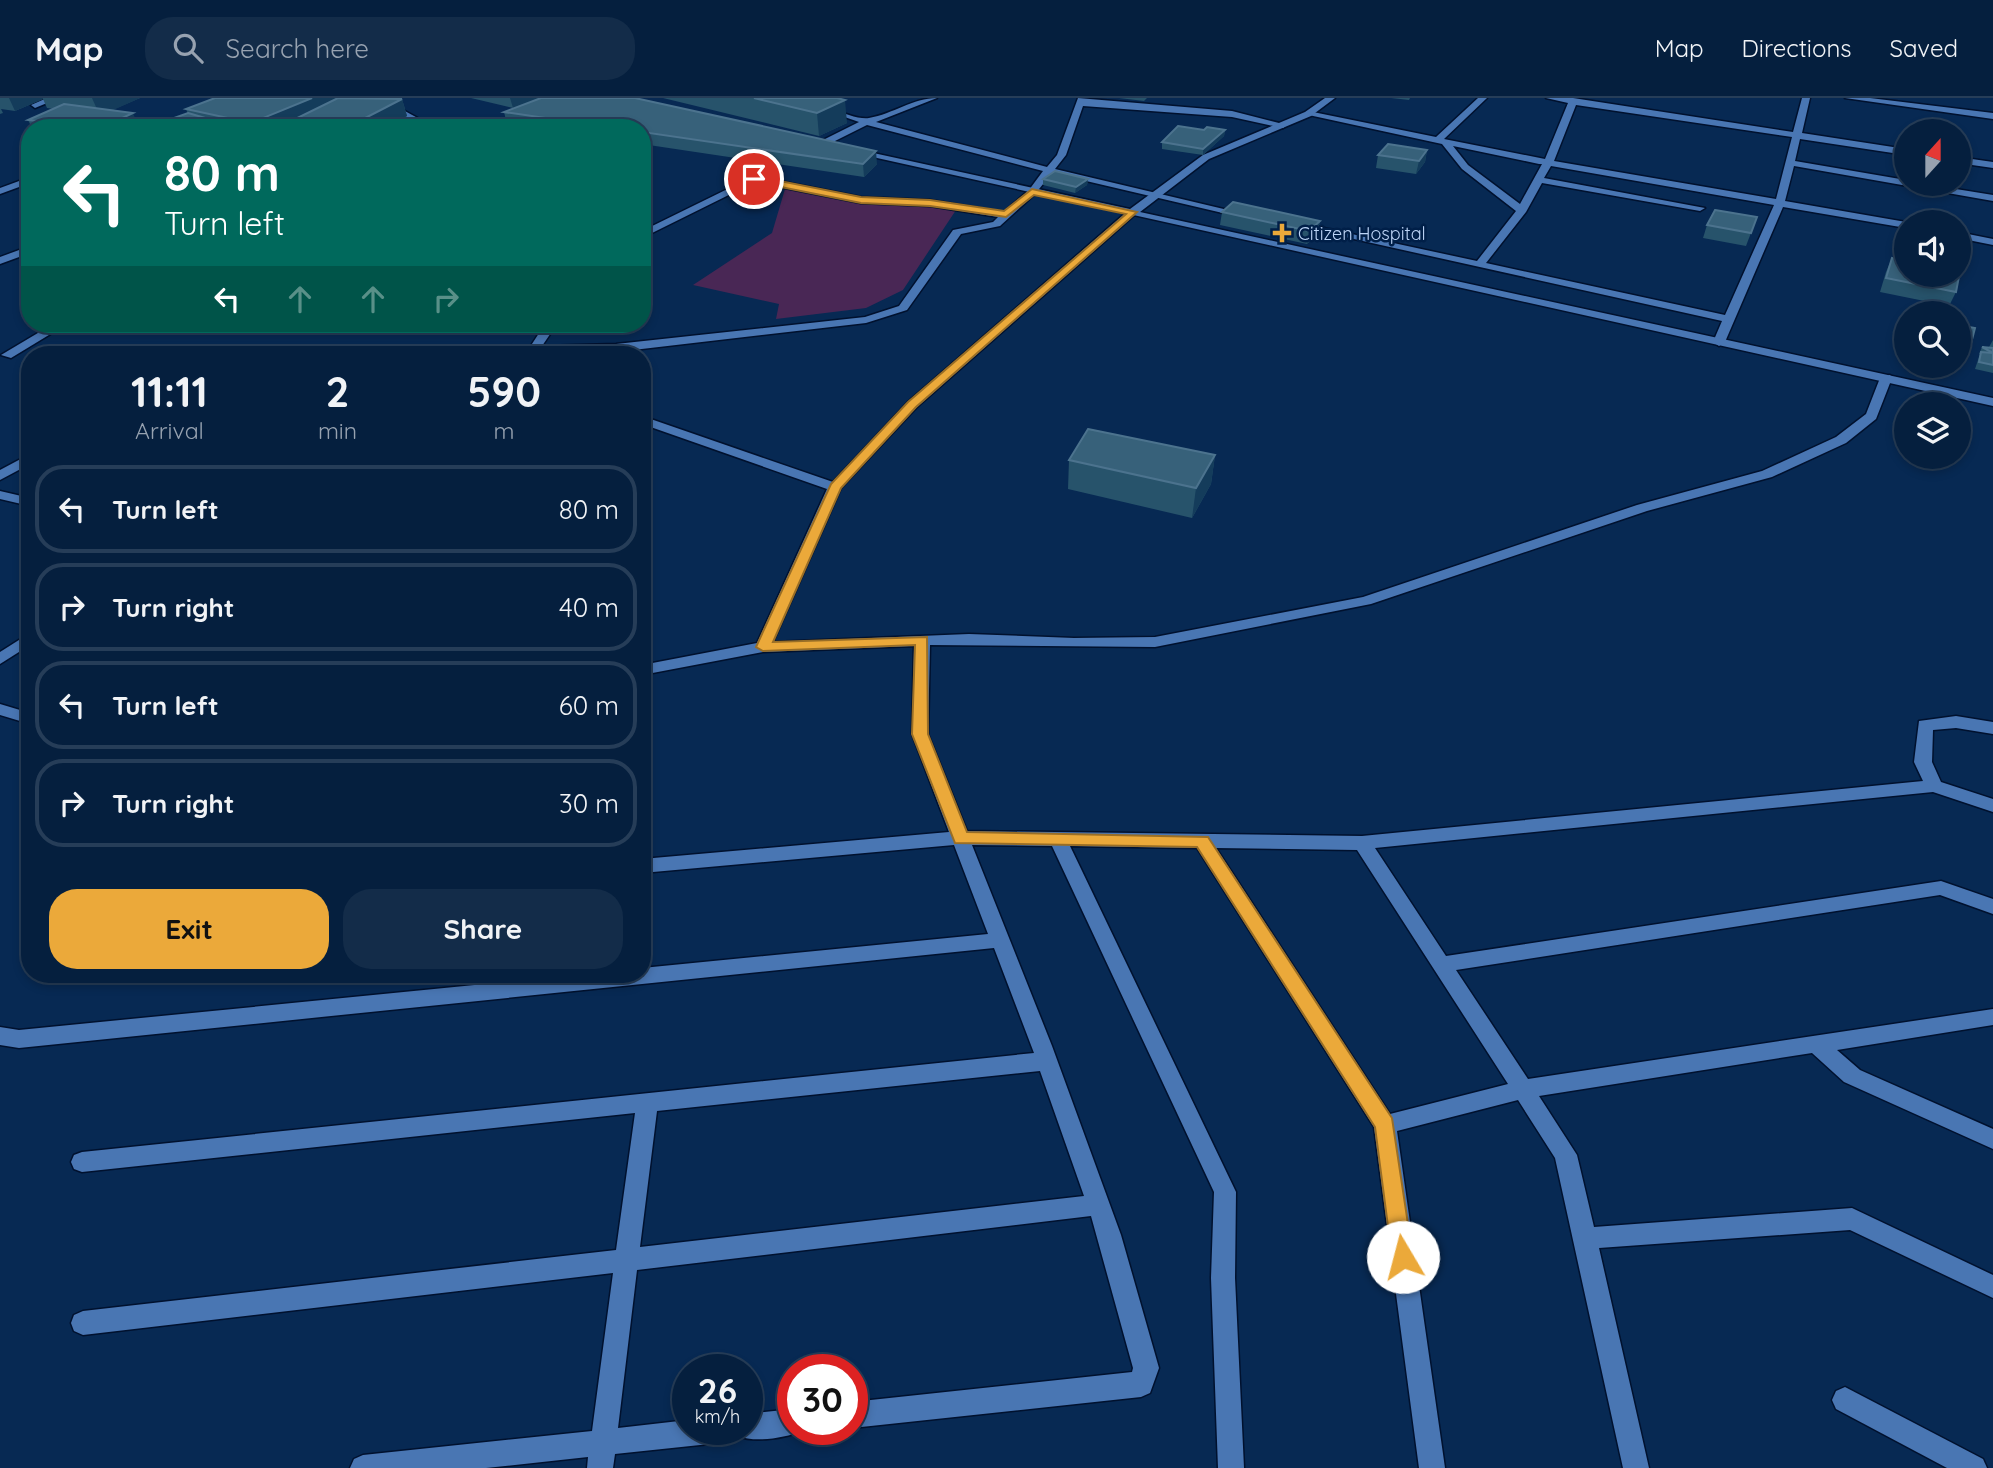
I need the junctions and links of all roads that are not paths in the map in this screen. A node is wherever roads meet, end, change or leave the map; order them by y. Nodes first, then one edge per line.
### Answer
1 (55, 98) edge
2 (374, 98) edge
3 (794, 98) edge
4 (933, 98) edge
5 (1331, 98) edge
6 (1483, 98) edge
7 (1550, 98) edge
8 (1806, 98) edge
9 (1849, 98) edge
10 (1081, 100) edge
11 (1573, 101) junction
12 (35, 105) dead end
13 (1308, 114) junction
14 (1993, 116) edge
15 (411, 119) edge
16 (864, 123) junction
17 (1283, 125) junction
18 (1797, 135) junction
19 (1442, 141) junction
20 (810, 142) edge
21 (822, 145) junction
22 (835, 148) edge
23 (849, 150) edge
24 (1894, 150) edge
25 (1971, 162) edge
26 (1548, 163) junction
27 (1790, 163) junction
28 (1993, 165) edge
29 (1049, 171) junction
30 (1539, 180) junction
31 (1894, 181) edge
32 (21, 183) edge
33 (0, 191) edge
34 (1032, 192) junction
35 (1971, 194) edge
36 (1154, 196) junction
37 (1993, 198) edge
38 (1780, 202) junction
39 (1700, 208) dead end
40 (1522, 210) junction
41 (1133, 212) junction
42 (1006, 215) junction
43 (1258, 217) edge
44 (1284, 223) edge
45 (1894, 223) edge
46 (651, 228) edge
47 (654, 229) junction
48 (651, 230) edge
49 (1971, 238) edge
50 (1993, 242) edge
51 (21, 253) edge
52 (0, 261) edge
53 (1479, 265) junction
54 (1728, 319) junction
55 (45, 333) edge
56 (1719, 342) junction
57 (21, 346) edge
58 (22, 346) edge
59 (633, 346) edge
60 (4, 356) edge
61 (1886, 378) junction
62 (1993, 402) edge
63 (651, 423) edge
64 (21, 462) edge
65 (0, 475) edge
66 (835, 487) junction
67 (0, 495) edge
68 (21, 500) edge
69 (922, 640) junction
70 (21, 644) edge
71 (763, 647) junction
72 (0, 659) edge
73 (651, 668) edge
74 (0, 709) edge
75 (21, 716) edge
76 (1993, 728) edge
77 (1934, 786) junction
78 (1993, 806) edge
79 (961, 838) junction
80 (1058, 840) junction
81 (1202, 841) junction
82 (1362, 843) junction
83 (651, 865) edge
84 (1993, 907) edge
85 (1001, 940) junction
86 (1442, 964) junction
87 (651, 975) edge
88 (574, 983) edge
89 (1993, 1017) edge
90 (0, 1036) edge
91 (1817, 1045) junction
92 (1047, 1061) junction
93 (1524, 1089) junction
94 (647, 1102) junction
95 (1385, 1125) junction
96 (1993, 1139) edge
97 (82, 1162) dead end
98 (1098, 1205) junction
99 (1585, 1238) junction
100 (628, 1260) junction
101 (1993, 1286) edge
102 (83, 1323) dead end
103 (1845, 1400) dead end
104 (868, 1413) edge
105 (672, 1435) edge
106 (604, 1442) junction
107 (363, 1468) edge
108 (600, 1468) edge
109 (1231, 1468) edge
110 (1432, 1468) edge
111 (1636, 1468) edge
112 (1975, 1468) edge

1 - 12 street
2 - 15 street
3 - 16 street
4 - 16 street
5 - 13 street
6 - 19 street
7 - 11 street
8 - 18 street
9 - 14 street
10 - 17 street
10 - 29 street
11 - 18 street
11 - 26 street
13 - 17 street
13 - 19 street
16 - 21 street
16 - 29 street
17 - 36 street
18 - 24 street
18 - 27 street
19 - 26 street
19 - 40 street
20 - 21 street
21 - 22 street
23 - 34 street
25 - 28 street
26 - 30 street
26 - 38 street
27 - 31 street
27 - 38 street
29 - 34 street
29 - 36 street
30 - 39 street
30 - 40 street
32 - 33 street
34 - 41 street
34 - 42 street
35 - 37 street
36 - 41 street
36 - 43 street
38 - 45 street
38 - 54 street
40 - 53 street
41 - 56 street
41 - 66 street
42 - 47 street
42 - 59 street
44 - 53 street
46 - 47 street
47 - 48 street
49 - 50 street
51 - 52 street
53 - 54 street
54 - 56 street
55 - 58 street
56 - 61 street
57 - 60 street
61 - 62 street
61 - 69 street
63 - 66 street
64 - 65 street
66 - 71 street
67 - 68 street
69 - 71 street
69 - 79 street
70 - 72 street
71 - 73 street
74 - 75 street
76 - 77 street
77 - 78 street
77 - 82 street
79 - 80 street
79 - 83 street
79 - 85 street
80 - 81 street
80 - 109 street
81 - 82 street
81 - 95 street
82 - 86 street
84 - 86 street
85 - 87 street
85 - 92 street
86 - 93 street
88 - 90 street
89 - 91 street
91 - 93 street
91 - 96 street
92 - 94 street
92 - 98 street
93 - 95 street
93 - 99 street
94 - 97 street
94 - 100 street
95 - 110 street
98 - 100 street
98 - 104 street
99 - 101 street
99 - 111 street
100 - 102 street
100 - 106 street
103 - 112 street
105 - 106 street
106 - 107 street
106 - 108 street

